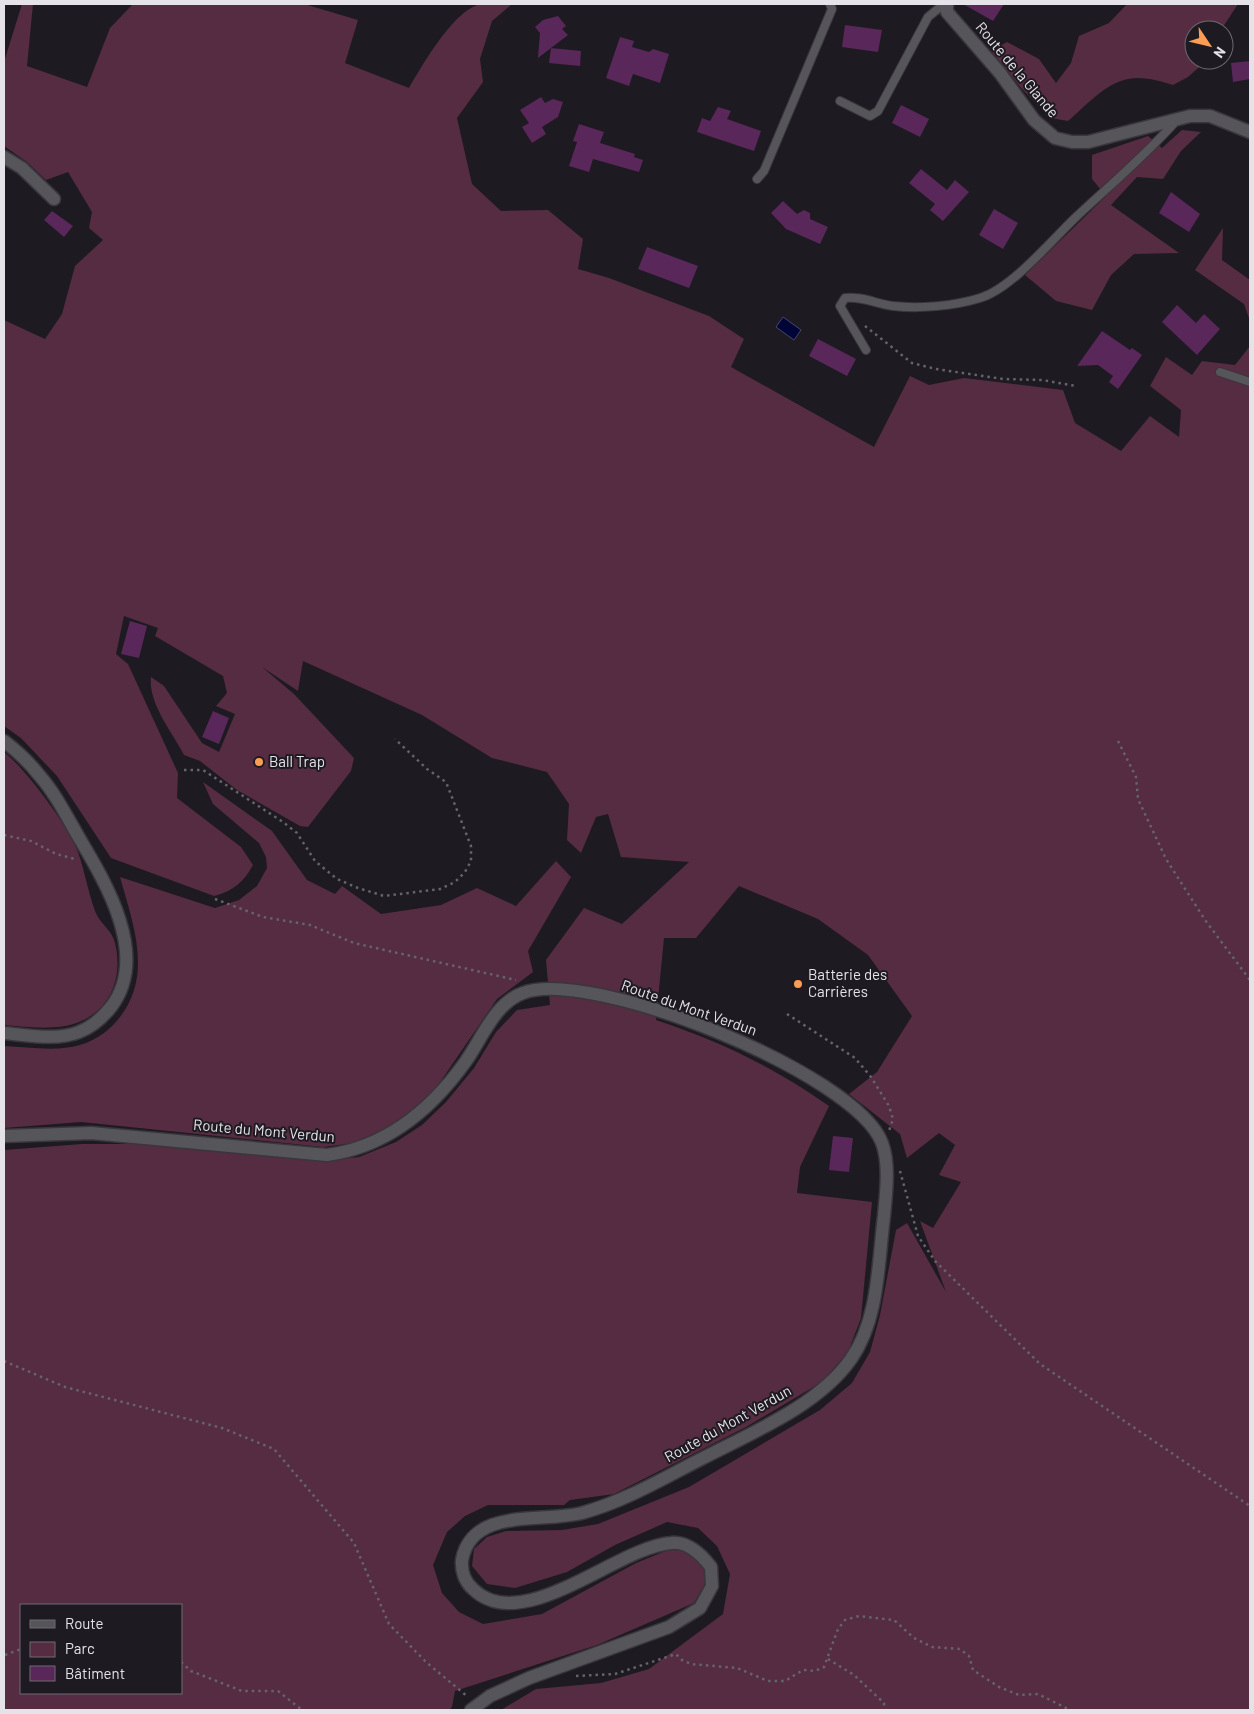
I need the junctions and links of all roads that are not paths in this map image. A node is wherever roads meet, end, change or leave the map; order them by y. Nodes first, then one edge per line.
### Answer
1 (830, 4) edge
2 (945, 4) edge
3 (840, 102) dead end
4 (1179, 118) junction
5 (1250, 132) edge
6 (4, 158) edge
7 (757, 179) dead end
8 (54, 199) dead end
9 (866, 350) dead end
10 (1220, 372) dead end
11 (1250, 382) edge
12 (4, 741) edge
13 (4, 1032) edge
14 (4, 1136) edge
15 (473, 1708) edge

1 - 7 lane
2 - 3 lane
2 - 4 street, Route de la Glande
4 - 5 street, Route de la Glande
4 - 9 lane
6 - 8 street
10 - 11 lane
12 - 13 street
14 - 15 street, Route du Mont Verdun

